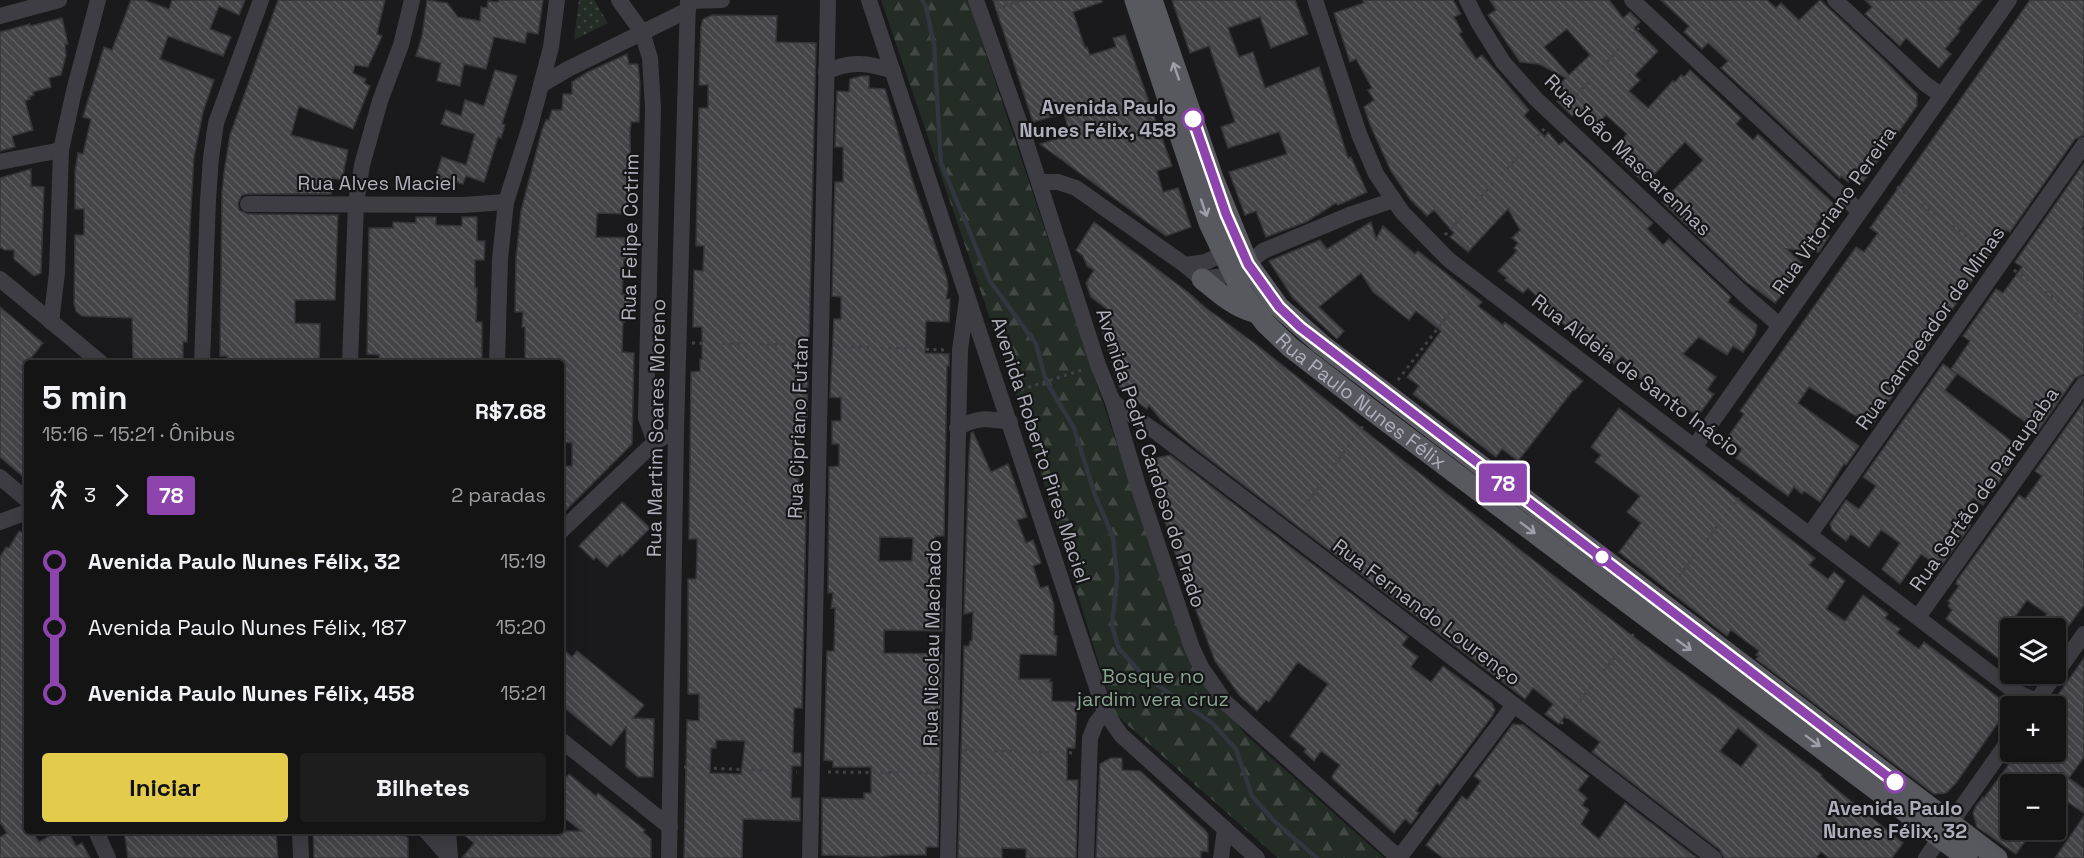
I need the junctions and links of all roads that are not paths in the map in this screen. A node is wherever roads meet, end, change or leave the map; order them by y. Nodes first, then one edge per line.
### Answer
1 (59, 0) edge
2 (98, 0) edge
3 (261, 0) edge
4 (412, 0) edge
5 (557, 0) edge
6 (619, 0) edge
7 (722, 0) edge
8 (828, 0) edge
9 (869, 0) edge
10 (1135, 0) edge
11 (1152, 0) edge
12 (1315, 0) edge
13 (1467, 0) edge
14 (1632, 0) edge
15 (1835, 0) edge
16 (2009, 0) edge
17 (688, 4) edge
18 (979, 7) edge
19 (0, 16) edge
20 (642, 32) junction
21 (893, 71) junction
22 (826, 72) junction
23 (541, 85) junction
24 (1941, 95) junction
25 (2084, 146) edge
26 (61, 150) junction
27 (0, 162) edge
28 (1040, 182) junction
29 (1394, 200) junction
30 (506, 202) junction
31 (356, 203) junction
32 (248, 204) dead end
33 (1859, 211) junction
34 (1241, 257) junction
35 (1185, 264) junction
36 (0, 279) edge
37 (1202, 279) junction
38 (968, 296) junction
39 (1256, 312) junction
40 (51, 322) junction
41 (1779, 325) junction
42 (97, 360) edge
43 (202, 360) edge
44 (350, 360) edge
45 (497, 360) edge
46 (2084, 384) edge
47 (1113, 402) junction
48 (1010, 422) junction
49 (957, 428) junction
50 (676, 431) junction
51 (655, 442) junction
52 (1695, 446) junction
53 (0, 477) edge
54 (24, 497) edge
55 (24, 513) edge
56 (0, 522) edge
57 (564, 528) edge
58 (1810, 534) junction
59 (1653, 609) junction
60 (1918, 617) junction
61 (2084, 634) edge
62 (2023, 696) edge
63 (2040, 696) edge
64 (1514, 705) junction
65 (1105, 712) junction
66 (564, 742) edge
67 (2000, 753) edge
68 (670, 827) junction
69 (1225, 829) junction
70 (1945, 831) junction
71 (101, 834) edge
72 (300, 834) edge
73 (429, 834) edge
74 (448, 834) edge
75 (108, 858) edge
76 (302, 858) edge
77 (450, 858) edge
78 (669, 858) edge
79 (810, 858) edge
80 (948, 858) edge
81 (1086, 858) edge
82 (1221, 858) edge
83 (1257, 858) edge
84 (1399, 858) edge
85 (1714, 858) edge
86 (1926, 858) edge
87 (1967, 858) edge
88 (1997, 858) edge

1 - 19 street
2 - 26 street
3 - 43 street
4 - 31 street
5 - 23 street
6 - 20 street, Rua Felipe Cotrim
7 - 17 street
8 - 22 street, Rua Cipriano Futan
9 - 21 street, Avenida Roberto Pires Maciel
10 -> 34 main road, Rua Paulo Nunes Félix
34 -> 11 main road, Rua Paulo Nunes Félix
12 - 29 street, Rua Aldeia de Santo Inácio
13 - 41 street, Rua João Mascarenhas
14 - 33 street
15 - 24 street
16 - 24 street, Rua Vitoriano Pereira
17 - 20 street
17 - 50 street, Rua Martim Soares Moreno
18 - 28 street, Avenida Pedro Cardoso do Prado
20 - 23 street
20 - 51 street, Rua Felipe Cotrim
21 - 22 street
21 - 38 street, Avenida Roberto Pires Maciel
22 - 79 street, Rua Cipriano Futan
23 - 30 street
24 - 33 street, Rua Vitoriano Pereira
25 - 58 street, Rua Campeador de Minas
26 - 27 street
26 - 40 street
28 - 35 street
28 - 47 street, Avenida Pedro Cardoso do Prado
29 - 34 street
29 - 52 street, Rua Aldeia de Santo Inácio
30 - 31 street, Rua Alves Maciel
30 - 45 street
31 - 32 street, Rua Alves Maciel
31 - 44 street
33 - 41 street, Rua Vitoriano Pereira
34 - 35 street
34 - 37 street
34 - 39 main road, Rua Paulo Nunes Félix
34 - 59 main road, Rua Paulo Nunes Félix
35 - 37 street
36 - 40 street
37 - 39 main road
38 - 48 street, Avenida Roberto Pires Maciel
38 - 49 street, Rua Nicolau Machado
39 -> 59 main road, Rua Paulo Nunes Félix
40 - 42 street
41 - 52 street, Rua Vitoriano Pereira
46 - 60 street, Rua Sertão de Paraupaba
47 - 64 street, Rua Fernando Lourenço
47 - 84 street, Avenida Pedro Cardoso do Prado
48 - 49 street
48 - 65 street, Avenida Roberto Pires Maciel
49 - 80 street, Rua Nicolau Machado
50 - 51 street
50 - 68 street, Rua Martim Soares Moreno
51 - 57 street
52 - 58 street, Rua Aldeia de Santo Inácio
53 - 54 street
55 - 56 street
58 - 60 street, Rua Aldeia de Santo Inácio
59 - 70 main road, Rua Paulo Nunes Félix
60 - 62 street, Rua Aldeia de Santo Inácio
61 - 63 street
64 - 84 street
64 - 85 street, Rua Fernando Lourenço
65 - 69 street, Avenida Roberto Pires Maciel
65 - 81 street
66 - 68 street
67 - 70 street
68 - 78 street, Rua Martim Soares Moreno
69 - 82 street
69 - 83 street, Avenida Roberto Pires Maciel
70 - 86 street
70 - 87 main road
70 - 88 main road
71 - 75 street
72 - 76 street
73 - 77 street
74 - 77 street

